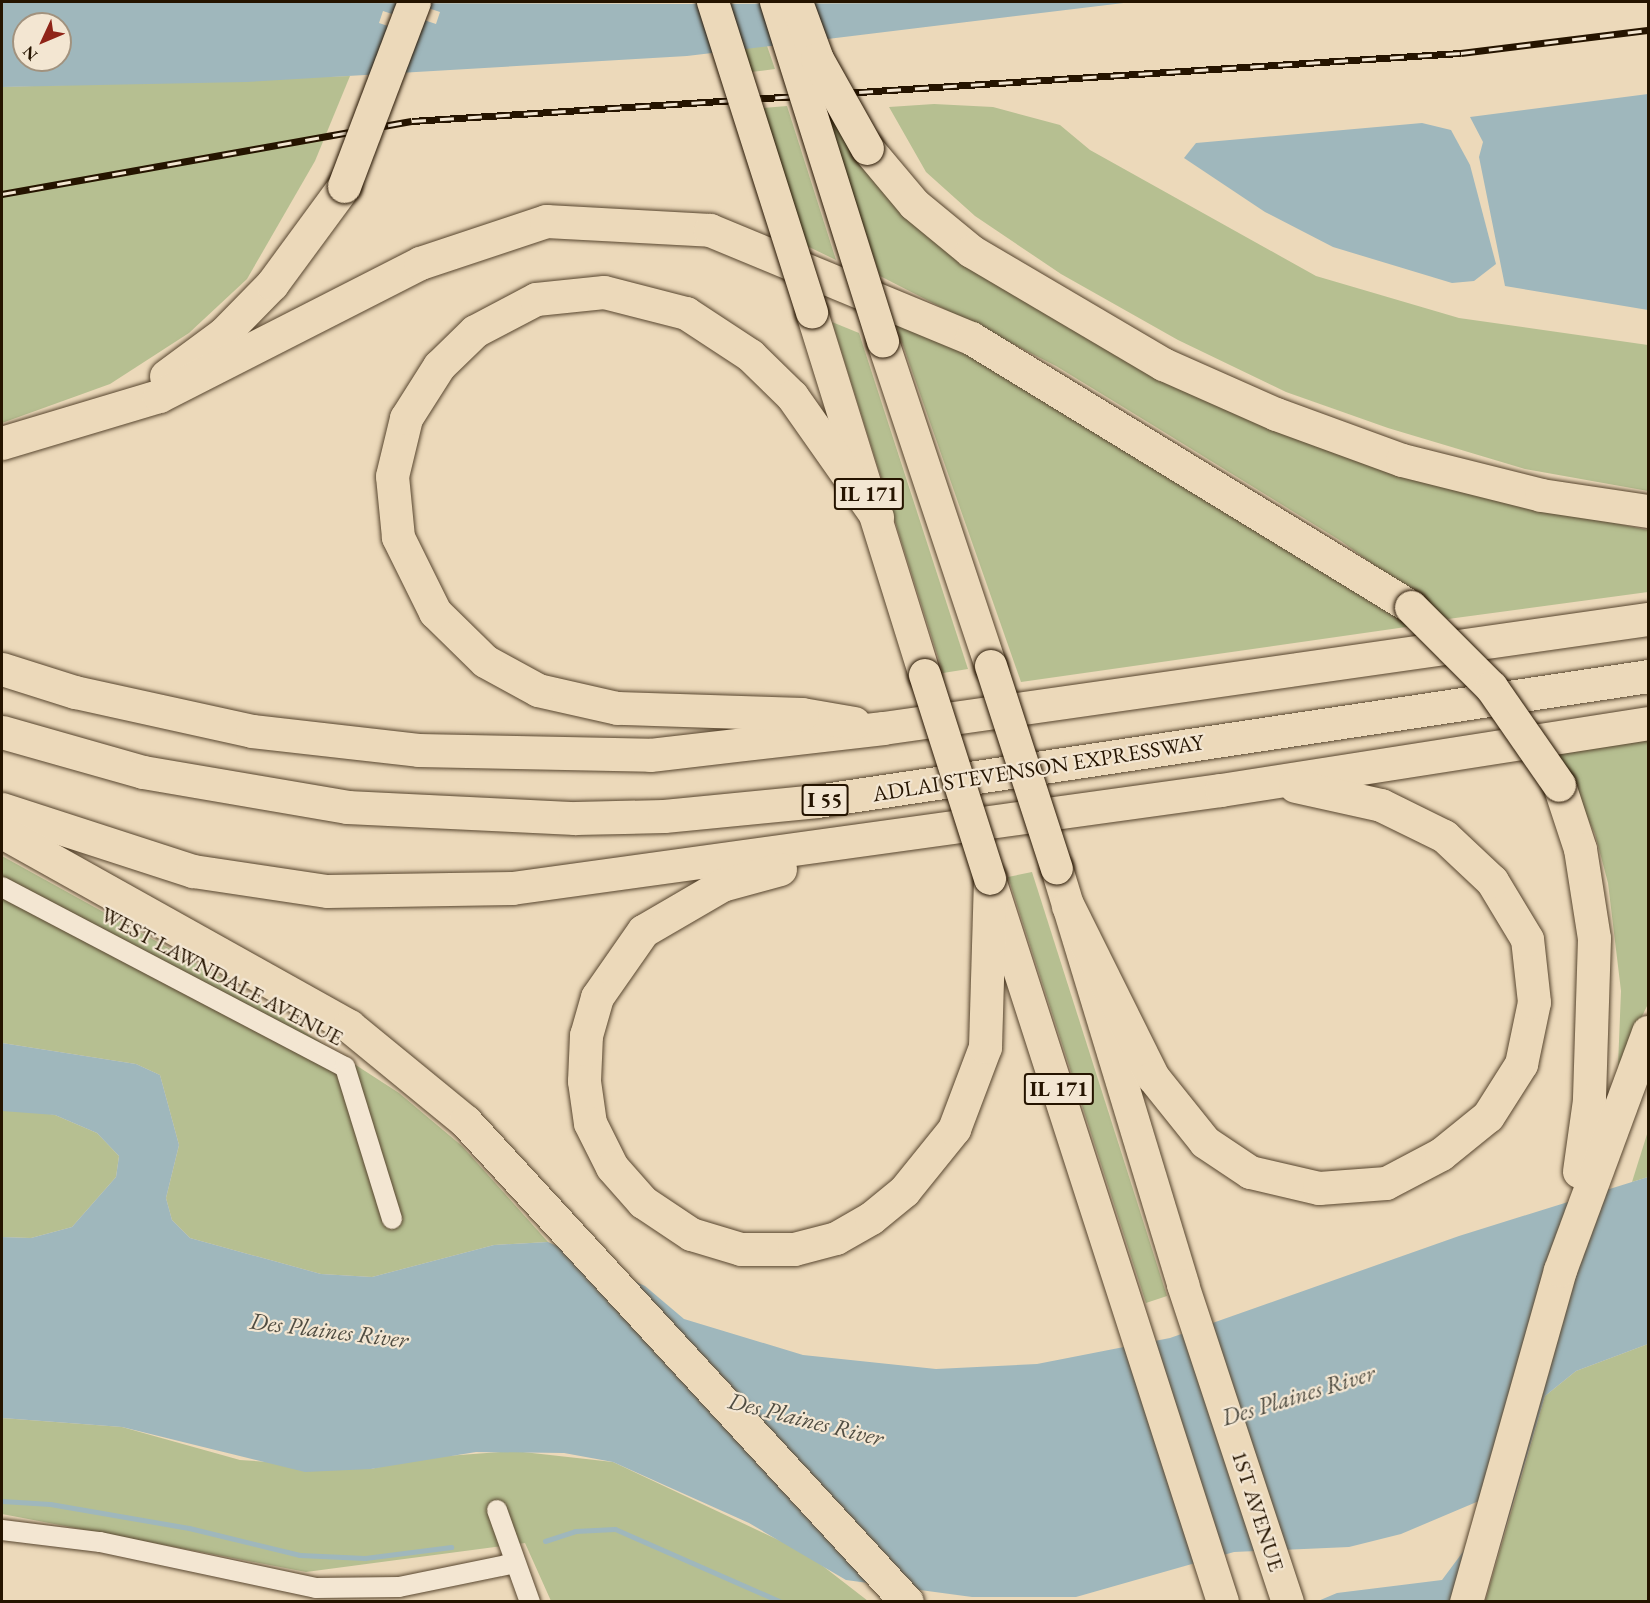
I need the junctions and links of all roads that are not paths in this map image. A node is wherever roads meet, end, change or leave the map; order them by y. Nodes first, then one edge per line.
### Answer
1 (414, 2) edge
2 (712, 2) edge
3 (776, 2) edge
4 (796, 2) edge
5 (14, 441) edge
6 (1648, 511) edge
7 (877, 517) junction
8 (1648, 619) edge
9 (2, 669) edge
10 (1648, 676) edge
11 (1648, 723) edge
12 (883, 728) junction
13 (2, 732) edge
14 (1221, 790) junction
15 (2, 809) edge
16 (2, 832) edge
17 (872, 839) junction
18 (990, 879) junction
19 (2, 888) edge
20 (1068, 906) junction
21 (1648, 1032) edge
22 (1603, 1106) junction
23 (392, 1219) dead end
24 (497, 1510) dead end
25 (2, 1530) edge
26 (516, 1563) junction
27 (530, 1602) edge
28 (907, 1602) edge
29 (1223, 1602) edge
30 (1288, 1602) edge
31 (1466, 1602) edge

1 - 5 highway, bridge
2 - 7 main road, IL 171, bridge
3 - 20 main road, IL 171, bridge
4 - 6 highway, bridge
5 - 22 highway, bridge
7 - 12 highway
7 - 18 main road, IL 171, bridge
8 - 12 highway
9 - 12 highway
10 - 13 highway, ADLAI STEVENSON EXPRESSWAY / I 55
11 - 14 highway
14 - 17 highway
14 - 20 highway
15 - 17 highway
16 - 28 highway
17 - 18 highway
18 - 29 main road, IL 171
19 - 23 street, WEST LAWNDALE AVENUE
20 - 30 main road, 1ST AVENUE / IL 171
21 - 22 highway
22 - 31 highway
24 - 26 street
25 - 26 street
26 - 27 street

